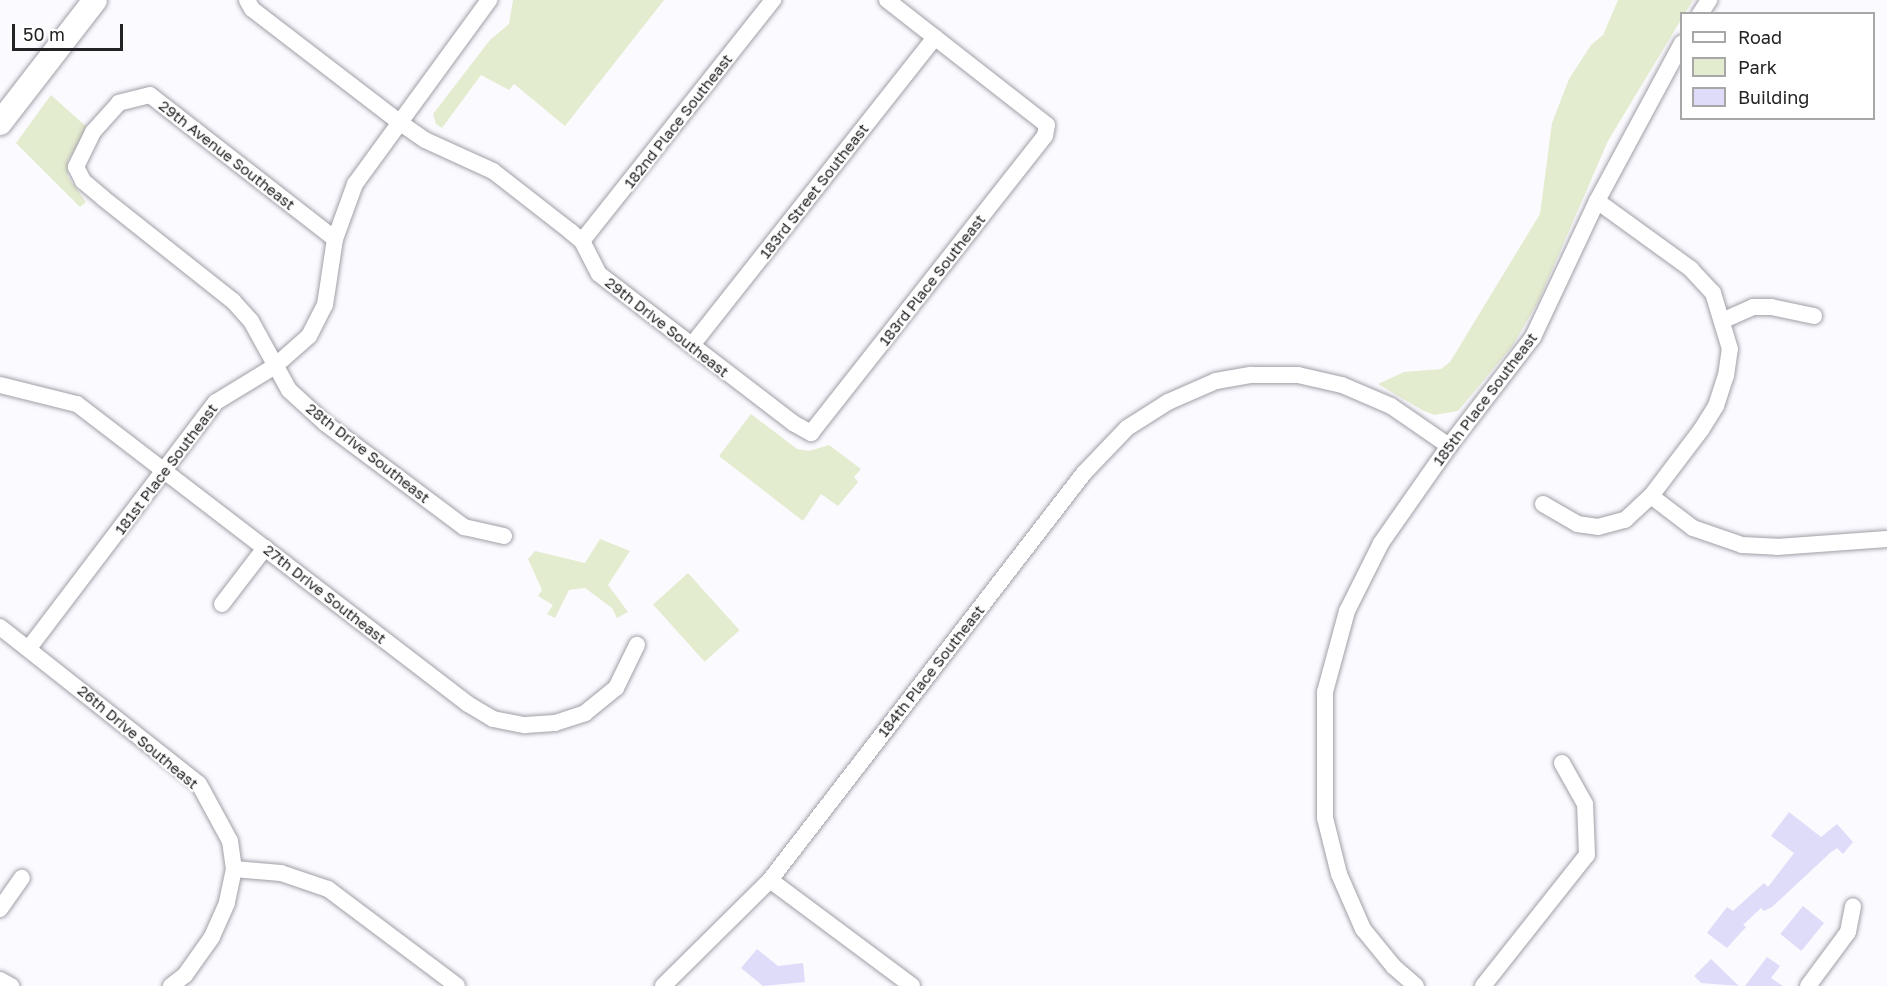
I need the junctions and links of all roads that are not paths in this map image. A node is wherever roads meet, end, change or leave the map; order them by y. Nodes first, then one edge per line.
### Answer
1 (95, 0) edge
2 (247, 0) edge
3 (773, 0) edge
4 (887, 0) edge
5 (490, 1) edge
6 (935, 37) junction
7 (1680, 47) edge
8 (0, 123) edge
9 (402, 124) junction
10 (76, 167) joint
11 (1597, 201) junction
12 (335, 239) junction
13 (582, 241) junction
14 (1814, 316) dead end
15 (1724, 320) junction
16 (692, 345) junction
17 (275, 366) junction
18 (0, 385) edge
19 (811, 433) joint
20 (1449, 446) junction
21 (165, 470) junction
22 (1651, 496) junction
23 (1543, 504) dead end
24 (504, 536) dead end
25 (1887, 539) edge
26 (266, 548) junction
27 (222, 604) dead end
28 (0, 627) edge
29 (637, 645) dead end
30 (28, 648) junction
31 (1563, 763) dead end
32 (234, 869) junction
33 (22, 878) dead end
34 (770, 880) junction
35 (1853, 906) dead end
36 (0, 909) edge
37 (0, 980) edge
38 (11, 986) edge
39 (171, 986) edge
40 (457, 986) edge
41 (663, 986) edge
42 (912, 986) edge
43 (1416, 986) edge
44 (1483, 986) edge
45 (1809, 986) edge

1 - 8 street
2 - 9 street, 29th Drive Southeast
3 - 13 street, 182nd Place Southeast
4 - 6 street
5 - 9 street, 181st Place Southeast
6 - 16 street, 183rd Street Southeast
6 - 19 street, 183rd Place Southeast
7 - 11 street, 185th Place Southeast
9 - 12 street, 181st Place Southeast
9 - 13 street, 29th Drive Southeast
10 - 12 street, 29th Avenue Southeast
10 - 17 street, 28th Drive Southeast
11 - 15 street
11 - 20 street, 185th Place Southeast
12 - 17 street, 181st Place Southeast
13 - 16 street, 29th Drive Southeast
14 - 15 street
15 - 22 street
16 - 19 street, 29th Drive Southeast
17 - 21 street, 181st Place Southeast
17 - 24 street, 28th Drive Southeast
18 - 21 street, 27th Drive Southeast
20 - 34 street, 184th Place Southeast
20 - 43 street, 185th Place Southeast
21 - 26 street, 27th Drive Southeast
21 - 30 street, 181st Place Southeast
22 - 23 street
22 - 25 street
26 - 27 street
26 - 29 street, 27th Drive Southeast
28 - 30 street, 26th Drive Southeast
30 - 32 street, 26th Drive Southeast
31 - 44 street
32 - 39 street
32 - 40 street
33 - 36 street
34 - 41 street, 184th Place Southeast
34 - 42 street
35 - 45 street
37 - 38 street

